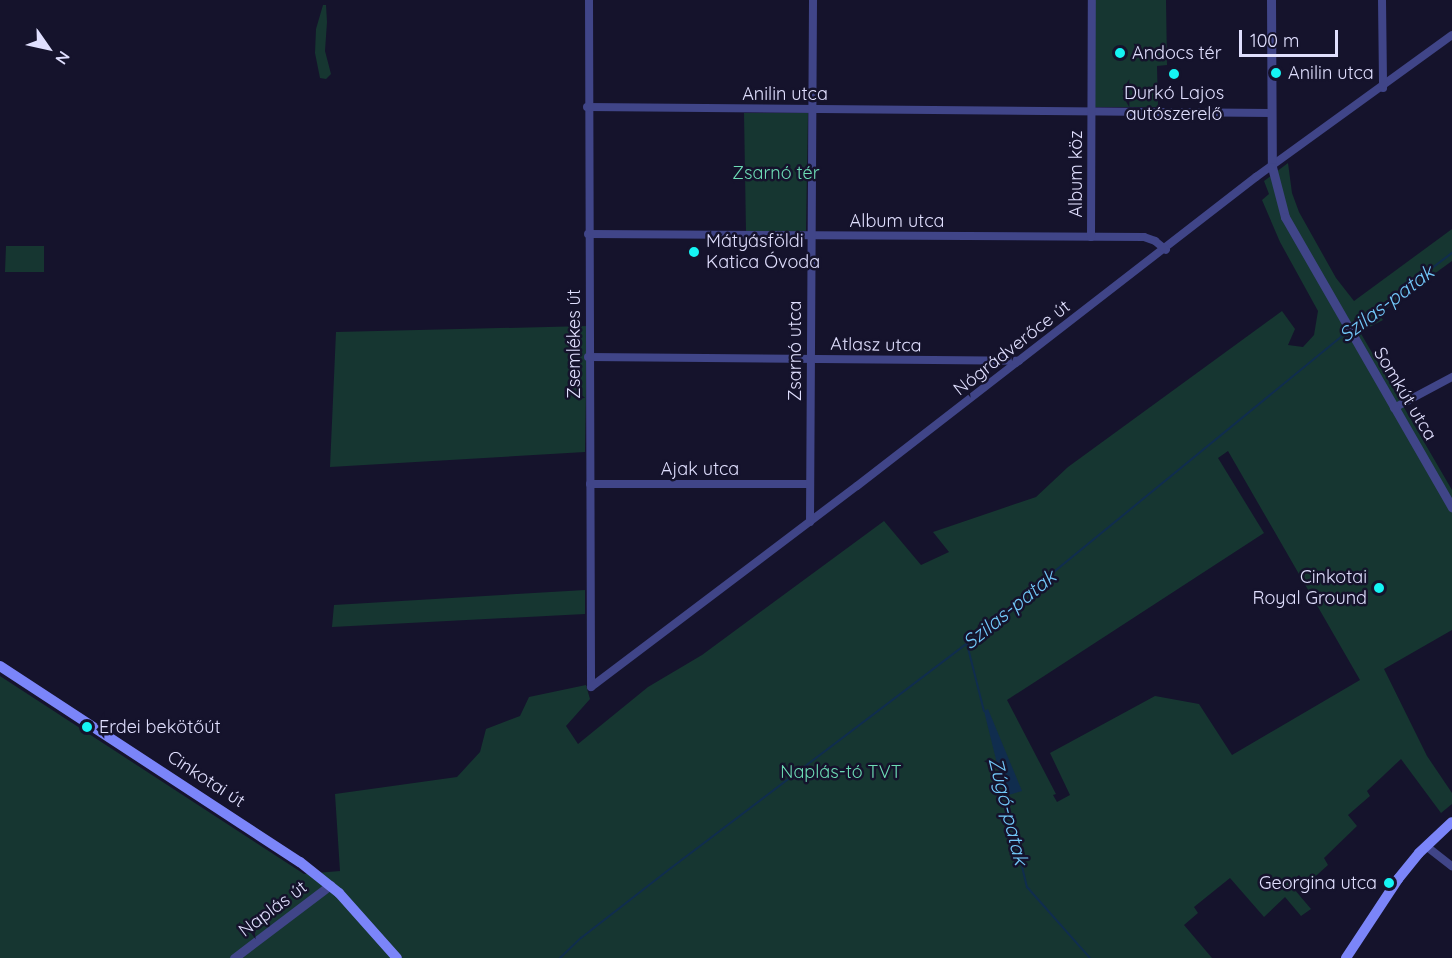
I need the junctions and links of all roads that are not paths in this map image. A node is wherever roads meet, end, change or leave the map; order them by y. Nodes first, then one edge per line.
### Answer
1 (589, 0) edge
2 (813, 0) edge
3 (1092, 0) edge
4 (1271, 0) edge
5 (1382, 0) edge
6 (1452, 35) edge
7 (1383, 88) junction
8 (587, 107) junction
9 (812, 109) junction
10 (1091, 110) junction
11 (1271, 113) junction
12 (1272, 167) junction
13 (588, 234) junction
14 (811, 236) junction
15 (1091, 237) junction
16 (1166, 250) junction
17 (588, 357) junction
18 (810, 359) junction
19 (1019, 361) junction
20 (1452, 377) edge
21 (1394, 408) junction
22 (590, 484) junction
23 (810, 484) junction
24 (1452, 507) edge
25 (810, 522) junction
26 (0, 666) edge
27 (591, 687) joint
28 (1452, 822) edge
29 (1426, 846) junction
30 (1452, 866) edge
31 (330, 885) junction
32 (234, 958) edge
33 (397, 958) edge
34 (1346, 958) edge

1 - 8 street, Zsemlékes út
2 - 9 street, Zsarnó utca
3 - 10 street
4 - 11 street, Somkút utca
5 - 7 street
6 - 7 street, Nógrádverőce út
7 - 12 street, Nógrádverőce út
8 - 9 street, Anilin utca
8 - 13 street, Zsemlékes út
9 - 10 street, Anilin utca
9 - 14 street, Zsarnó utca
10 - 11 street, Anilin utca
10 - 15 street, Album köz
11 - 12 street, Somkút utca
12 - 16 street, Nógrádverőce út
12 - 21 street, Somkút utca
13 - 14 street, Album utca
13 - 17 street, Zsemlékes út
14 - 15 street, Album utca
14 - 18 street, Zsarnó utca
15 - 16 street, Album utca
16 - 19 street, Nógrádverőce út
17 - 18 street, Atlasz utca
17 - 22 street, Zsemlékes út
18 - 19 street, Atlasz utca
18 - 23 street, Zsarnó utca
19 - 25 street, Nógrádverőce út
20 - 21 street
21 - 24 street, Somkút utca
22 - 23 street, Ajak utca
22 - 27 street, Zsemlékes út
23 - 25 street, Zsarnó utca
25 - 27 street, Nógrádverőce út
26 - 31 main road, Cinkotai út
28 - 29 main road
29 - 30 street
29 - 34 main road
31 - 32 street, Naplás út
31 - 33 main road, Cinkotai út

